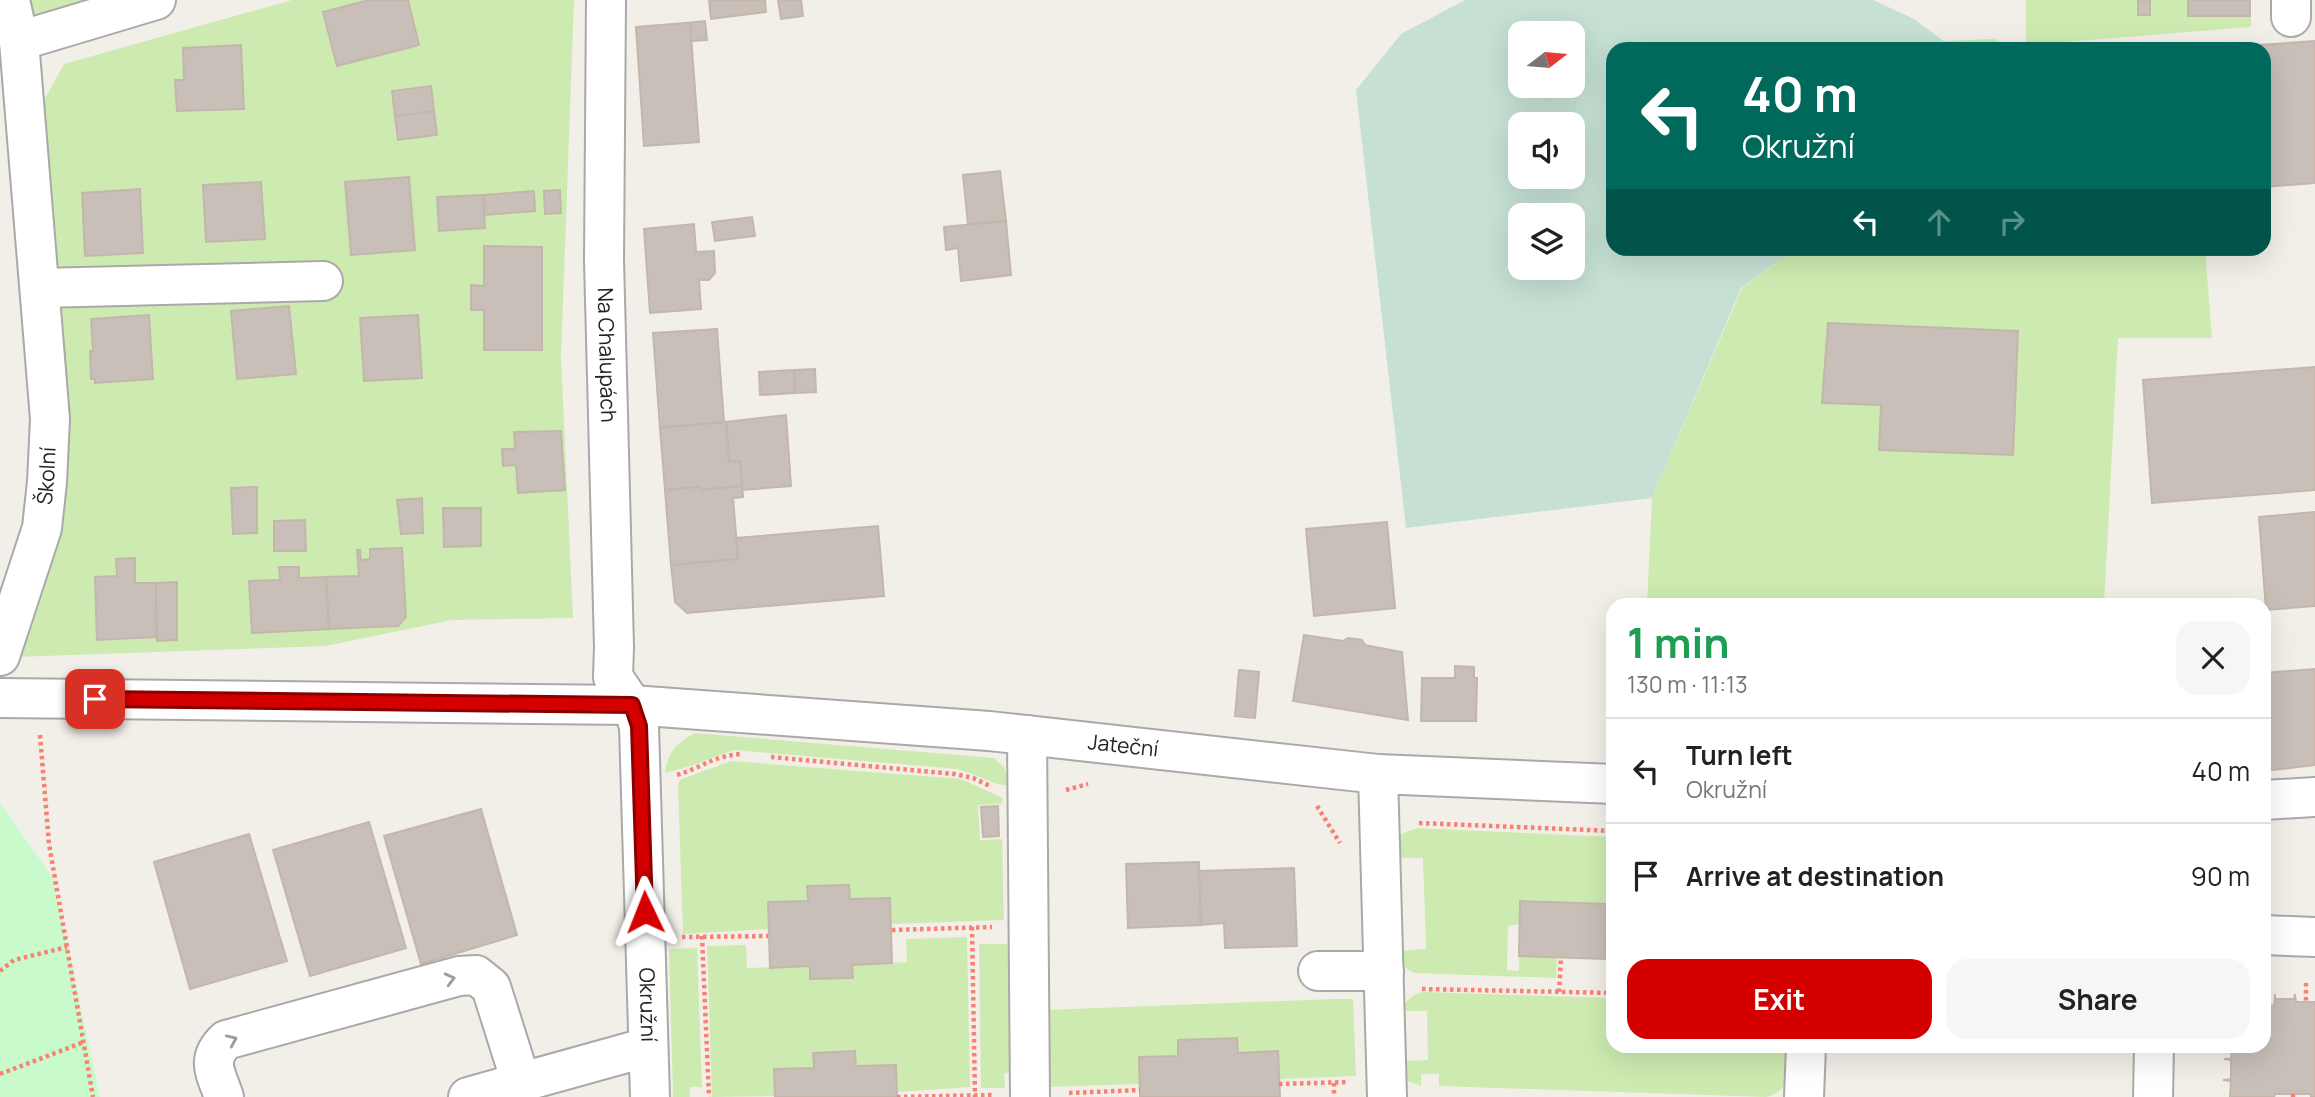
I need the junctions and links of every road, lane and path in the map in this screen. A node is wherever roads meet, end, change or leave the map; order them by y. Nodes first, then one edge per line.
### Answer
1 (10, 0) edge
2 (156, 0) edge
3 (606, 0) edge
4 (19, 41) junction
5 (323, 281) dead end
6 (40, 288) junction
7 (0, 656) edge
8 (0, 698) edge
9 (41, 698) junction
10 (632, 705) junction
11 (1027, 735) junction
12 (753, 755) dead end
13 (767, 757) dead end
14 (1378, 774) junction
15 (673, 777) dead end
16 (1606, 784) edge
17 (995, 789) dead end
18 (2315, 797) edge
19 (2271, 800) edge
20 (1380, 822) junction
21 (1606, 831) edge
22 (1028, 926) junction
23 (972, 927) junction
24 (892, 929) dead end
25 (2271, 935) edge
26 (768, 936) dead end
27 (2315, 937) edge
28 (67, 947) junction
29 (1561, 958) dead end
30 (0, 971) edge
31 (1318, 971) dead end
32 (1384, 980) junction
33 (2305, 983) dead end
34 (1559, 992) junction
35 (1606, 993) edge
36 (2306, 1002) dead end
37 (84, 1042) junction
38 (648, 1047) junction
39 (1806, 1053) edge
40 (2154, 1053) edge
41 (0, 1073) edge
42 (521, 1082) junction
43 (1334, 1083) junction
44 (1279, 1084) dead end
45 (1140, 1090) dead end
46 (1372, 1090) edge
47 (1078, 1095) edge
48 (975, 1096) edge
49 (1030, 1096) edge
50 (93, 1097) edge
51 (224, 1097) edge
52 (468, 1097) edge
53 (650, 1097) edge
54 (709, 1097) edge
55 (897, 1097) edge
56 (1335, 1097) edge
57 (1804, 1097) edge
58 (2153, 1097) edge

1 - 4 street, Školní
2 - 4 street
3 - 10 street, Na Chalupách
4 - 6 street, Školní
5 - 6 street
6 - 7 street, Školní
8 - 9 street
9 - 10 street
9 - 28 path
10 - 11 street, Jateční
10 - 38 street, Okružní
11 - 14 street, Jateční
11 - 22 street
12 - 15 path
13 - 17 path
14 - 16 street, Jateční
14 - 20 street
18 - 19 street
20 - 21 path
20 - 32 street
22 - 23 path
22 - 49 street
23 - 24 path
23 - 48 path
25 - 27 street
26 - 54 path
28 - 30 path
28 - 37 path
29 - 34 path
31 - 32 street
32 - 34 path
32 - 46 street
33 - 36 path
34 - 35 path
37 - 41 path
37 - 50 path
38 - 42 street
38 - 53 street, Okružní
39 - 57 street
40 - 58 street
51 -> 42 street
42 - 52 street
43 - 44 path
43 - 46 path
43 - 56 path
45 - 47 path
47 - 49 path
48 - 49 path
48 - 55 path

